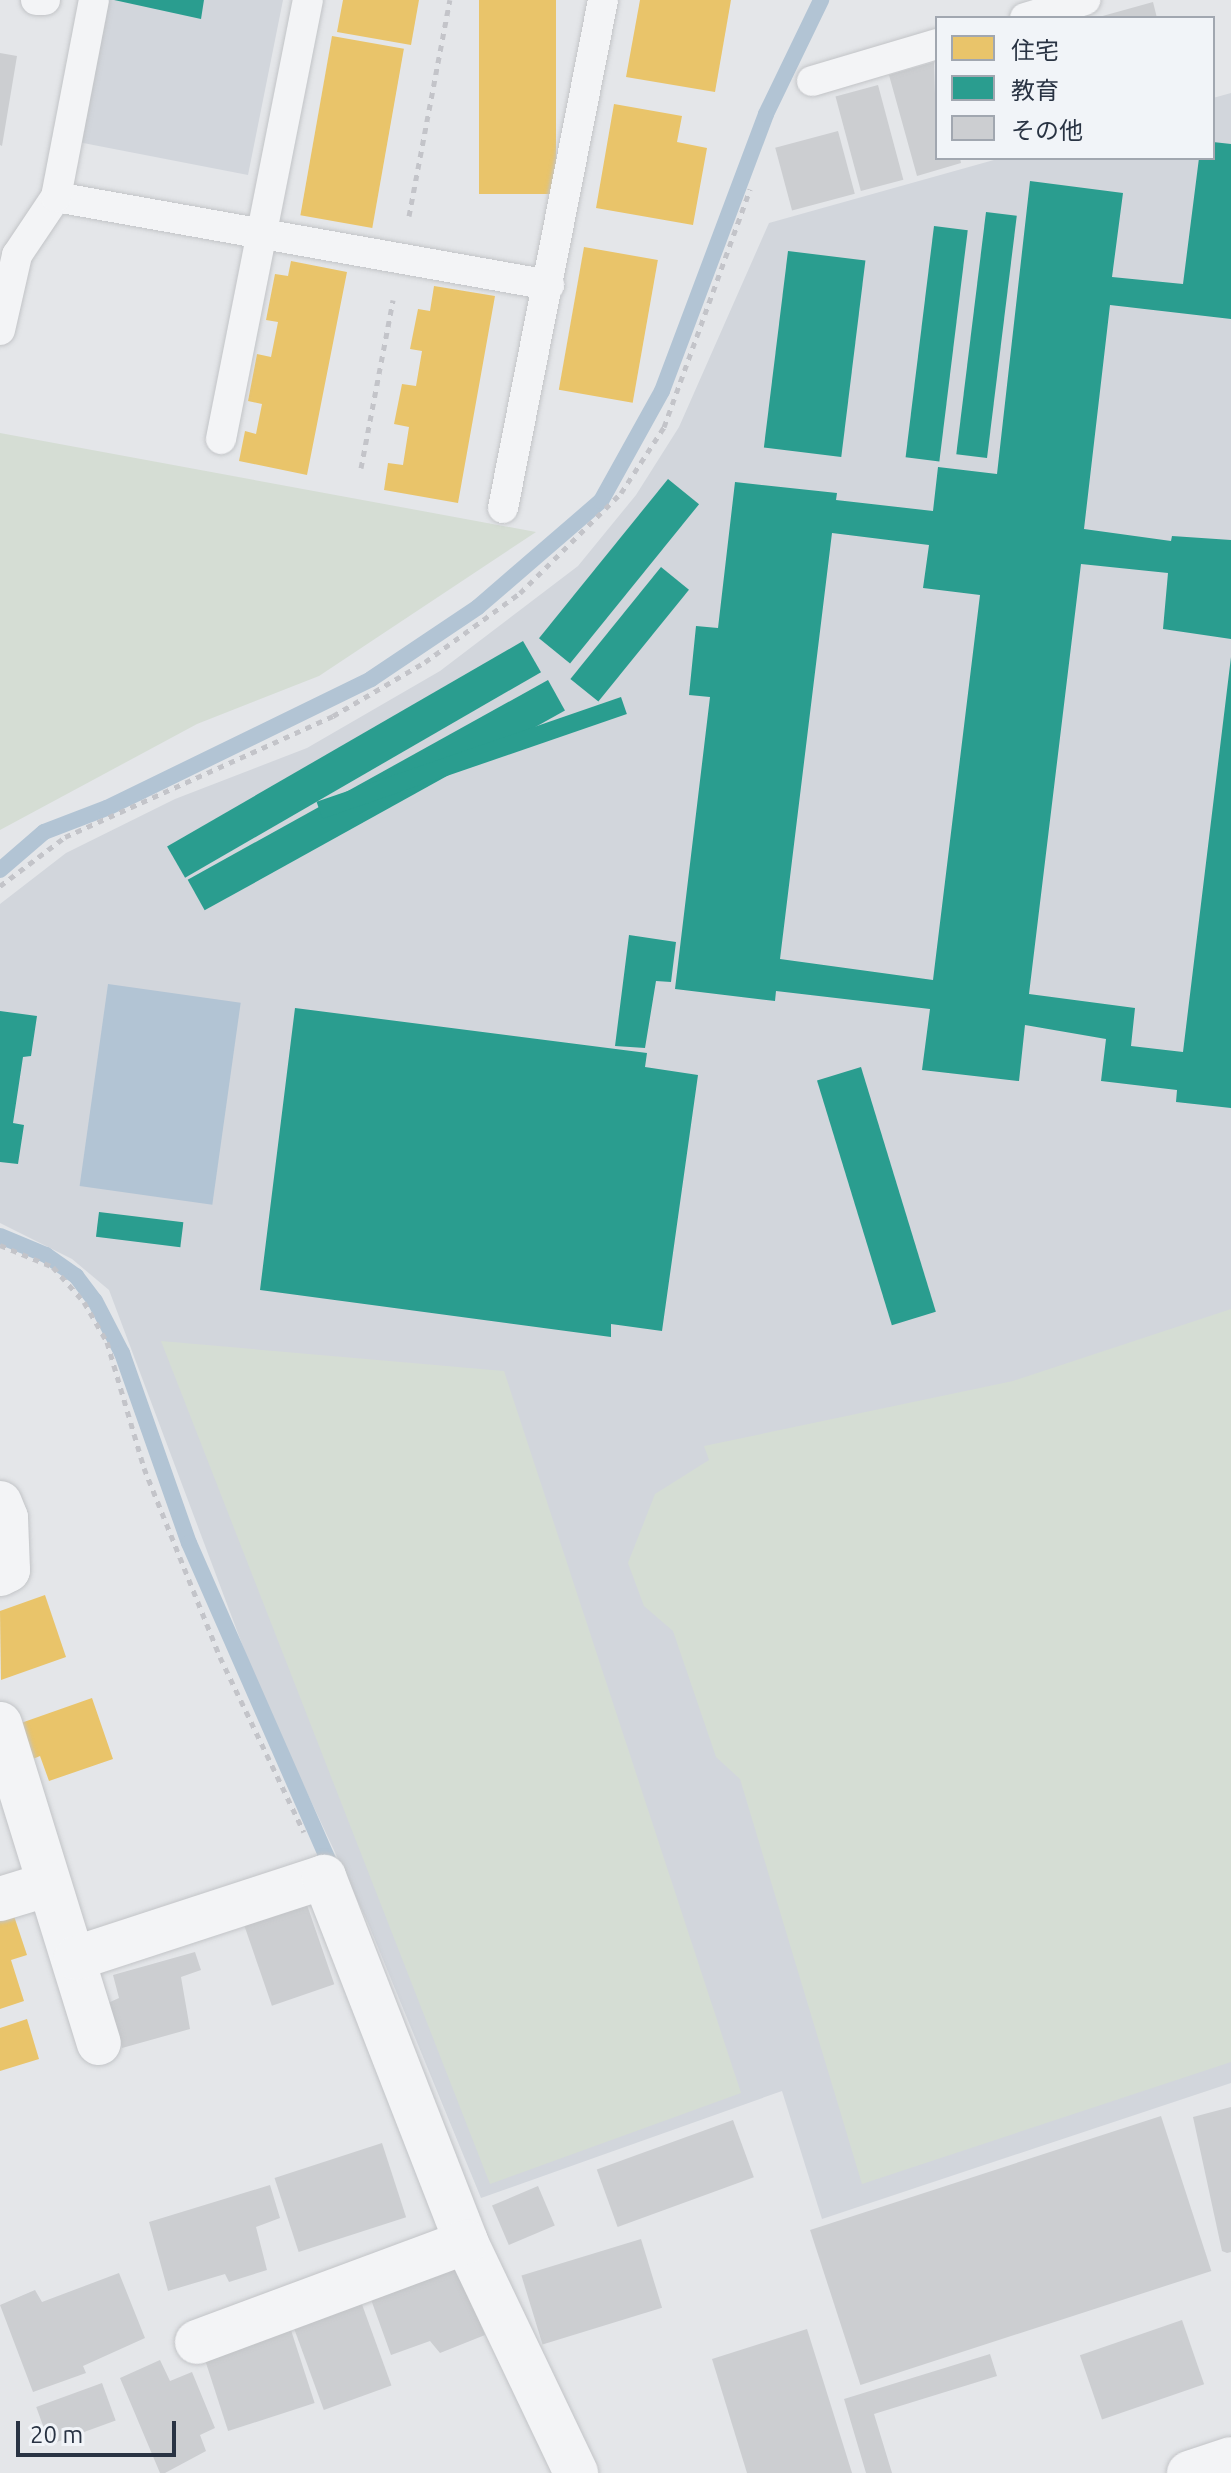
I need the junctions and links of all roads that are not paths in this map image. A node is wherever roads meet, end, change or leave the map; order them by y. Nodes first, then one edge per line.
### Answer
1 (36, 0) edge
2 (45, 0) edge
3 (94, 0) edge
4 (308, 0) edge
5 (603, 0) edge
6 (1085, 0) edge
7 (1032, 16) edge
8 (935, 45) edge
9 (812, 81) dead end
10 (56, 197) junction
11 (263, 235) junction
12 (549, 285) junction
13 (0, 330) edge
14 (221, 439) dead end
15 (503, 508) dead end
16 (0, 1503) edge
17 (0, 1574) edge
18 (0, 1724) edge
19 (49, 1884) junction
20 (0, 1899) edge
21 (76, 1958) junction
22 (99, 2043) dead end
23 (466, 2242) junction
24 (197, 2342) dead end
25 (1231, 2459) edge
26 (576, 2473) edge
27 (1189, 2473) edge

1 - 2 lane
3 - 10 lane
4 - 11 lane
5 - 12 lane
6 - 7 lane
8 - 9 lane
10 - 11 lane
10 - 13 lane
11 - 12 lane
11 - 14 lane
12 - 15 lane
16 - 17 street
18 - 19 street
19 - 20 street
19 - 21 street
21 - 22 street
21 - 23 street
23 - 24 street
23 - 26 street
25 - 27 street

